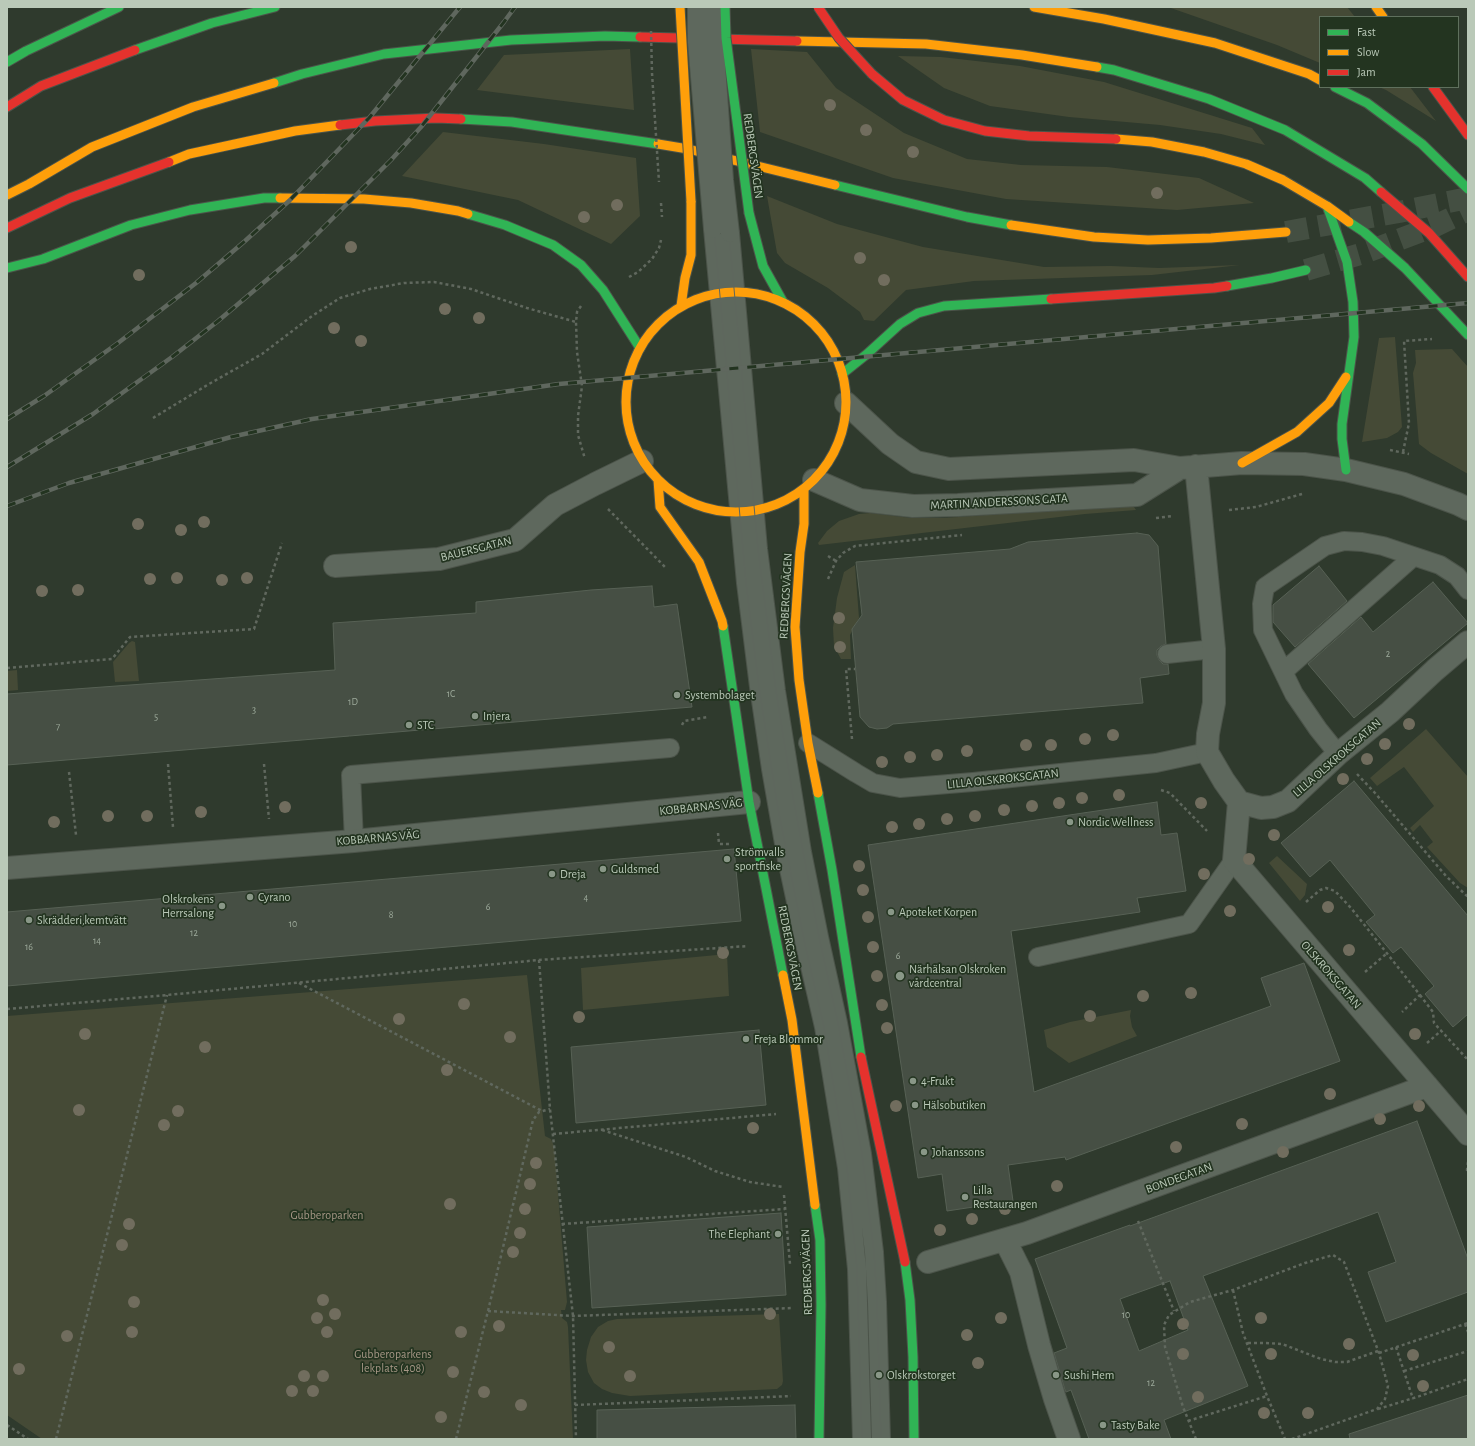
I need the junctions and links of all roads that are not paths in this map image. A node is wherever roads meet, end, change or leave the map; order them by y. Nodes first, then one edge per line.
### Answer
1 (119, 7) edge
2 (275, 7) edge
3 (680, 7) edge
4 (697, 7) edge
5 (712, 7) edge
6 (725, 7) edge
7 (818, 7) edge
8 (1034, 7) edge
9 (1376, 7) edge
10 (1382, 16) edge
11 (7, 62) edge
12 (1319, 79) edge
13 (1337, 88) edge
14 (1434, 88) edge
15 (7, 107) edge
16 (1468, 135) edge
17 (1468, 189) edge
18 (7, 195) edge
19 (1327, 206) junction
20 (7, 228) edge
21 (721, 231) junction
22 (1286, 232) tunnel mouth
23 (7, 268) edge
24 (1306, 270) tunnel mouth
25 (1468, 277) edge
26 (727, 292) junction
27 (783, 302) junction
28 (681, 306) junction
29 (1468, 335) edge
30 (640, 348) junction
31 (1348, 372) junction
32 (842, 374) junction
33 (846, 403) junction
34 (642, 462) junction
35 (1242, 463) junction
36 (1188, 467) junction
37 (1346, 470) junction
38 (658, 480) junction
39 (809, 484) junction
40 (1468, 509) edge
41 (746, 511) junction
42 (1413, 557) junction
43 (335, 566) dead end
44 (1468, 590) edge
45 (1468, 642) edge
46 (1214, 649) junction
47 (1167, 654) dead end
48 (1284, 671) junction
49 (808, 743) junction
50 (670, 748) dead end
51 (1207, 752) junction
52 (1338, 754) junction
53 (749, 802) junction
54 (1240, 802) junction
55 (354, 840) junction
56 (1234, 860) junction
57 (7, 868) edge
58 (1038, 957) dead end
59 (1426, 1086) junction
60 (1468, 1134) edge
61 (1005, 1240) junction
62 (928, 1262) dead end
63 (819, 1439) edge
64 (862, 1439) edge
65 (880, 1439) edge
66 (914, 1439) edge
67 (1069, 1439) edge

1 - 11 main road
2 - 15 main road
3 - 28 main road, bridge
4 - 21 lane, bridge
5 - 21 lane, bridge
6 - 27 main road, REDBERGSVÄGEN, bridge
7 - 19 main road, bridge
8 - 12 main road
9 - 10 main road
13 - 17 main road
14 - 16 main road
18 - 25 main road
19 - 29 main road
19 - 31 main road
20 - 22 main road
21 - 26 lane
23 - 30 main road
24 - 32 main road
26 - 27 main road, REDBERGSVÄGEN
26 - 28 main road, REDBERGSVÄGEN
26 - 41 lane
27 - 32 main road, REDBERGSVÄGEN
28 - 30 main road, REDBERGSVÄGEN
30 - 34 main road, REDBERGSVÄGEN
31 - 35 main road
31 - 37 main road
32 - 33 main road, REDBERGSVÄGEN
33 - 36 street, MARTIN ANDERSSONS GATA
33 - 39 main road, REDBERGSVÄGEN
34 - 38 main road, REDBERGSVÄGEN
34 - 43 street, BAUERSGATAN
35 - 36 street, MARTIN ANDERSSONS GATA
35 - 37 street, MARTIN ANDERSSONS GATA
36 - 39 street, MARTIN ANDERSSONS GATA
36 - 46 street
37 - 40 street, MARTIN ANDERSSONS GATA
38 - 41 main road, REDBERGSVÄGEN
38 - 53 main road, REDBERGSVÄGEN
39 - 41 main road, REDBERGSVÄGEN
39 - 49 main road, REDBERGSVÄGEN
41 - 64 lane
41 - 65 lane
42 - 44 lane
42 - 48 lane
42 - 48 lane
45 - 52 street, LILLA OLSKROKSGATAN
46 - 47 lane
46 - 51 street
48 - 52 lane
49 - 51 lane, LILLA OLSKROKSGATAN
49 - 66 main road, REDBERGSVÄGEN
50 - 55 lane
51 - 54 street
52 - 54 street, LILLA OLSKROKSGATAN
53 - 55 street, KOBBARNAS VÄG
53 - 63 main road, REDBERGSVÄGEN
54 - 56 street
55 - 57 street, KOBBARNAS VÄG
56 - 58 lane
56 - 59 street, OLSKROKSGATAN
59 - 60 street, OLSKROKSGATAN
59 - 61 street, BONDEGATAN
61 - 62 street, BONDEGATAN
61 - 67 street

